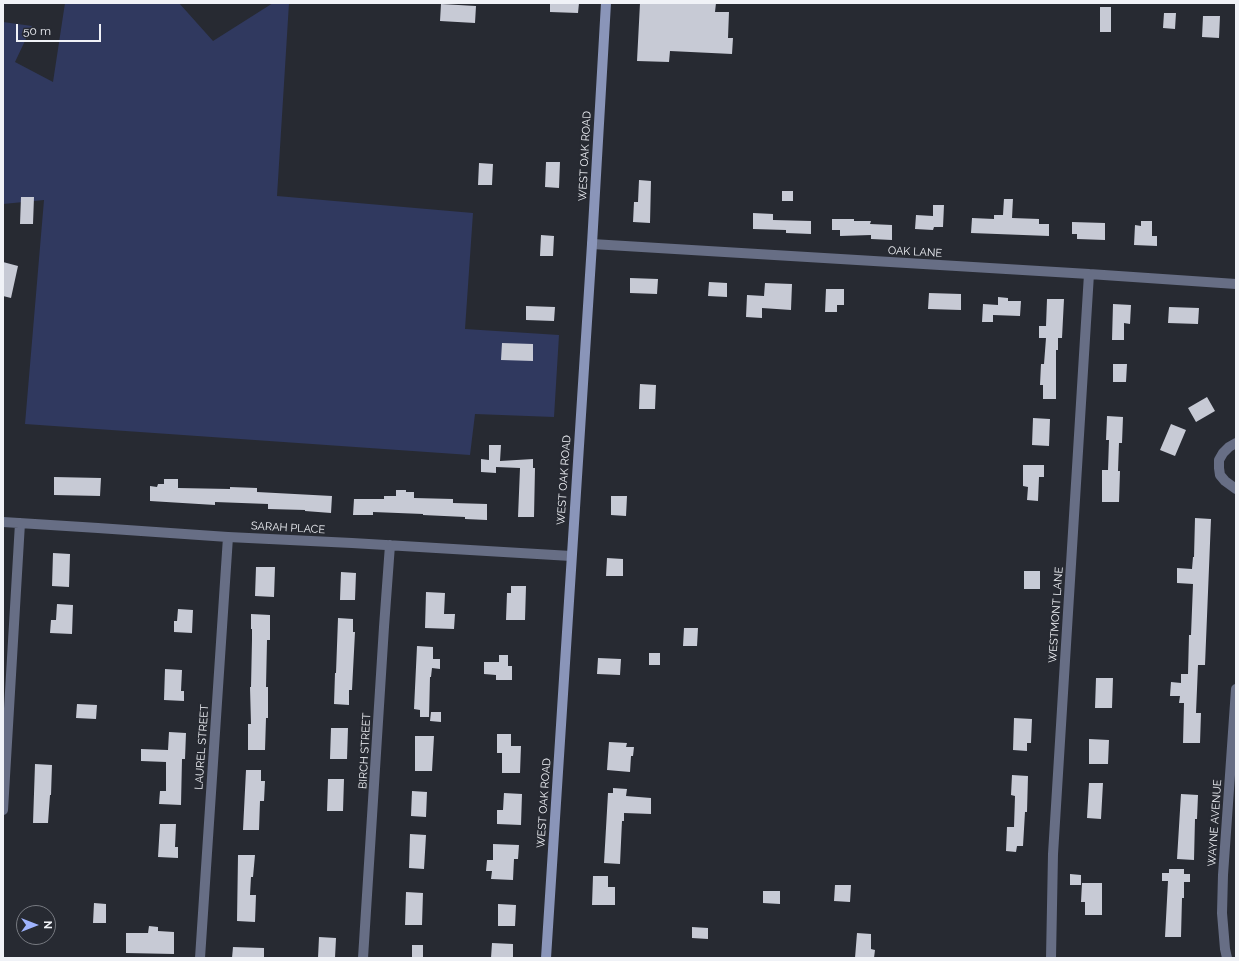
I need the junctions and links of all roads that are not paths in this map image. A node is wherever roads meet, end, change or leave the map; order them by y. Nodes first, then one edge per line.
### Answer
1 (606, 3) edge
2 (592, 244) junction
3 (1089, 274) junction
4 (1236, 284) edge
5 (1236, 443) edge
6 (1236, 490) edge
7 (3, 522) edge
8 (20, 523) junction
9 (228, 537) junction
10 (390, 545) junction
11 (572, 556) junction
12 (1236, 689) edge
13 (3, 810) edge
14 (200, 958) edge
15 (363, 958) edge
16 (546, 958) edge
17 (1051, 958) edge
18 (1227, 958) edge

1 - 2 street, WEST OAK ROAD
2 - 3 street, OAK LANE
2 - 11 street, WEST OAK ROAD
3 - 4 street, OAK LANE
3 - 17 street, WESTMONT LANE
5 - 6 street
7 - 8 street, SARAH PLACE
8 - 9 street, SARAH PLACE
8 - 13 street
9 - 10 street, SARAH PLACE
9 - 14 street, LAUREL STREET
10 - 11 street, SARAH PLACE
10 - 15 street, BIRCH STREET
11 - 16 street, WEST OAK ROAD
12 - 18 street, WAYNE AVENUE

